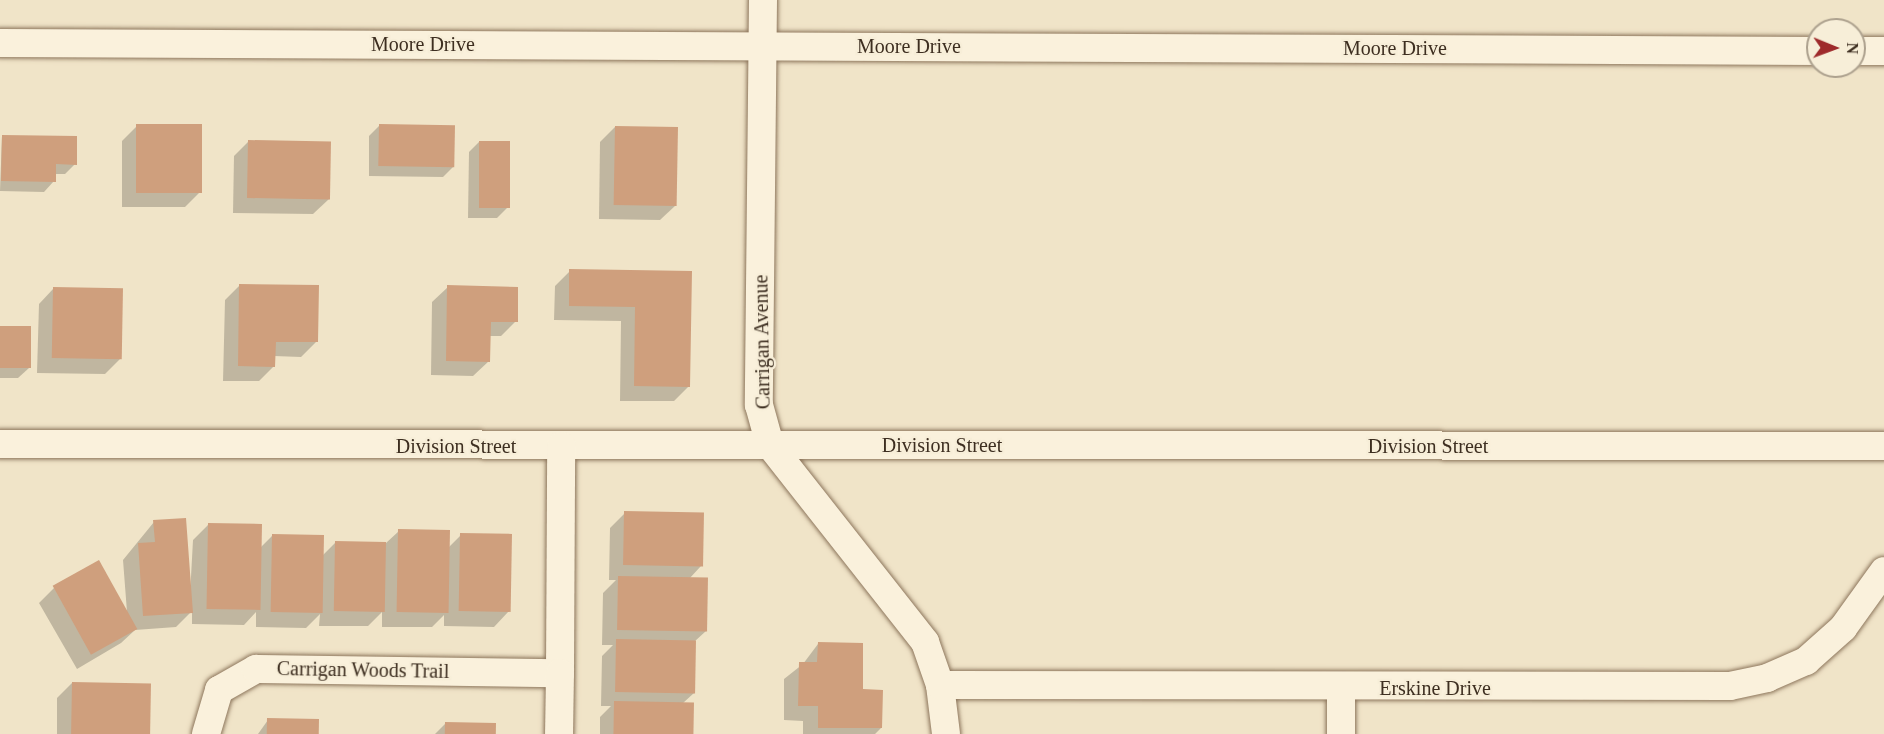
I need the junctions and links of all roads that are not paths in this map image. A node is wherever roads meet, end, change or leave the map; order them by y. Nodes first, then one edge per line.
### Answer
1 (763, 0) edge
2 (0, 43) edge
3 (762, 45) junction
4 (1806, 51) edge
5 (1866, 51) edge
6 (1884, 51) edge
7 (0, 444) edge
8 (770, 445) junction
9 (561, 446) junction
10 (1884, 447) edge
11 (1884, 571) edge
12 (560, 673) junction
13 (940, 685) junction
14 (1341, 688) junction
15 (206, 734) edge
16 (559, 734) edge
17 (946, 734) edge
18 (1341, 734) edge

1 - 3 street, Carrigan Avenue
2 - 3 street, Moore Drive
3 - 4 street, Moore Drive
3 - 8 street, Carrigan Avenue
5 - 6 street
7 - 9 street, Division Street
8 - 9 street, Division Street
8 - 10 street, Division Street
8 - 13 street, Carrigan Avenue
9 - 12 street
11 - 14 street, Erskine Drive
12 - 15 street, Carrigan Woods Trail
12 - 16 street
13 - 14 street, Erskine Drive
13 - 17 street, Carrigan Avenue
14 - 18 street

